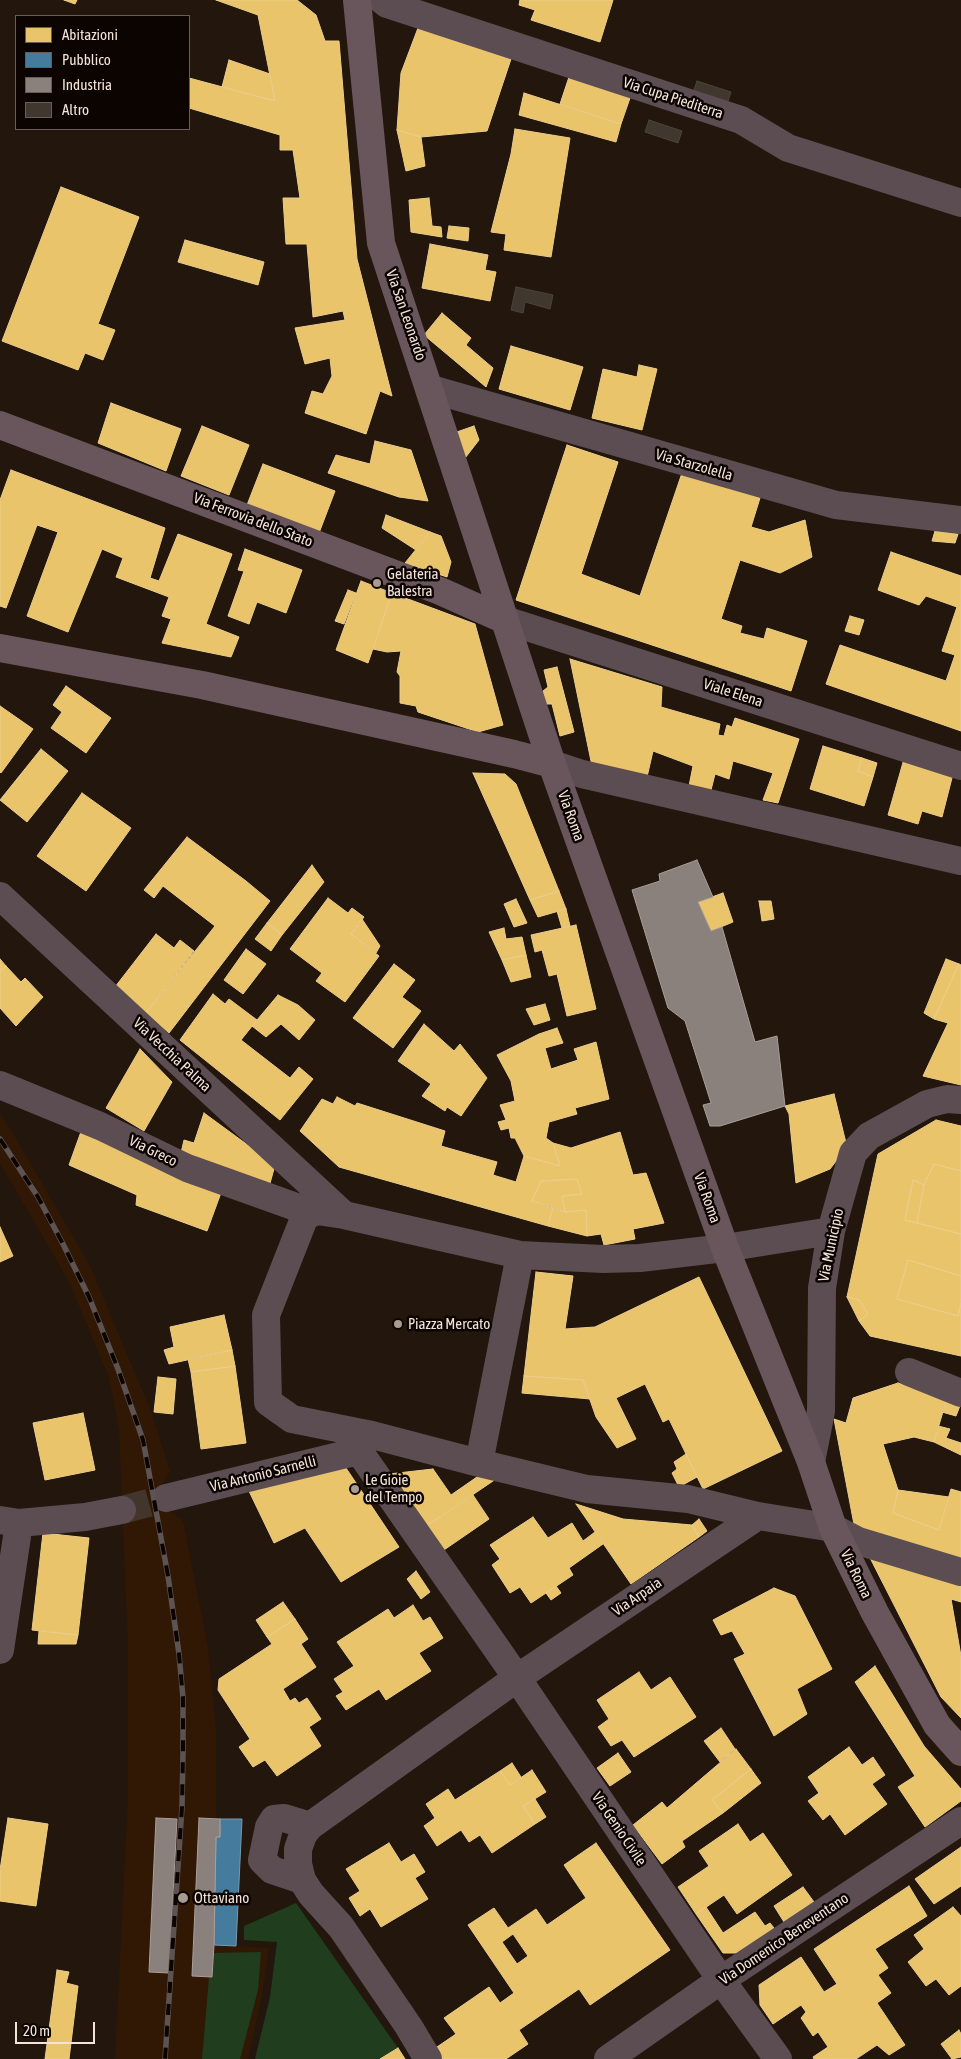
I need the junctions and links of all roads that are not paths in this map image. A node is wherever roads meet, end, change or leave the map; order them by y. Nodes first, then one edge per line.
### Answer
1 (357, 0) edge
2 (382, 0) edge
3 (961, 204) edge
4 (431, 389) junction
5 (0, 424) edge
6 (961, 520) edge
7 (505, 620) junction
8 (0, 648) edge
9 (552, 764) junction
10 (961, 766) edge
11 (961, 861) edge
12 (0, 896) edge
13 (0, 1085) edge
14 (961, 1100) edge
15 (344, 1215) junction
16 (304, 1216) junction
17 (831, 1231) junction
18 (725, 1248) junction
19 (520, 1255) junction
20 (910, 1372) dead end
21 (961, 1393) edge
22 (366, 1443) junction
23 (811, 1462) junction
24 (480, 1464) junction
25 (166, 1498) tunnel mouth
26 (122, 1510) tunnel mouth
27 (758, 1516) junction
28 (10, 1521) edge
29 (833, 1528) junction
30 (961, 1572) edge
31 (0, 1650) edge
32 (517, 1678) junction
33 (961, 1752) edge
34 (961, 1821) edge
35 (310, 1826) junction
36 (302, 1880) junction
37 (721, 1980) junction
38 (428, 2059) edge
39 (608, 2059) edge
40 (778, 2059) edge

1 - 4 main road, Via San Leonardo
2 - 3 street, Via Cupa Piediterra
4 - 6 street, Via Starzolella
4 - 7 main road, Via San Leonardo
5 - 7 main road, Via Ferrovia dello Stato
7 - 9 main road, Via Roma
7 - 10 street, Viale Elena
8 - 9 main road
9 - 11 street
9 - 18 main road, Via Roma
12 - 15 street, Via Vecchia Palma
13 - 16 street, Via Greco
14 - 17 street, Via Municipio
15 - 16 street
15 - 19 street
16 - 22 street
17 - 18 street
17 - 23 street, Via Municipio
18 - 19 street
18 - 23 main road, Via Roma
19 - 24 street
20 - 21 street
22 - 24 street
22 - 25 street, Via Antonio Sarnelli
22 - 32 street, Via Genio Civile
23 - 29 main road, Via Roma
24 - 27 street
26 - 28 street
27 - 29 street
27 - 32 street, Via Arpaia
28 - 31 street
29 - 30 street
29 - 33 main road, Via Roma
32 - 35 street, Via Arpaia
32 - 37 street, Via Genio Civile
34 - 37 street, Via Domenico Beneventano
35 - 36 street
35 - 36 street
36 - 38 street
37 - 39 street, Via Domenico Beneventano
37 - 40 street, Via Genio Civile

